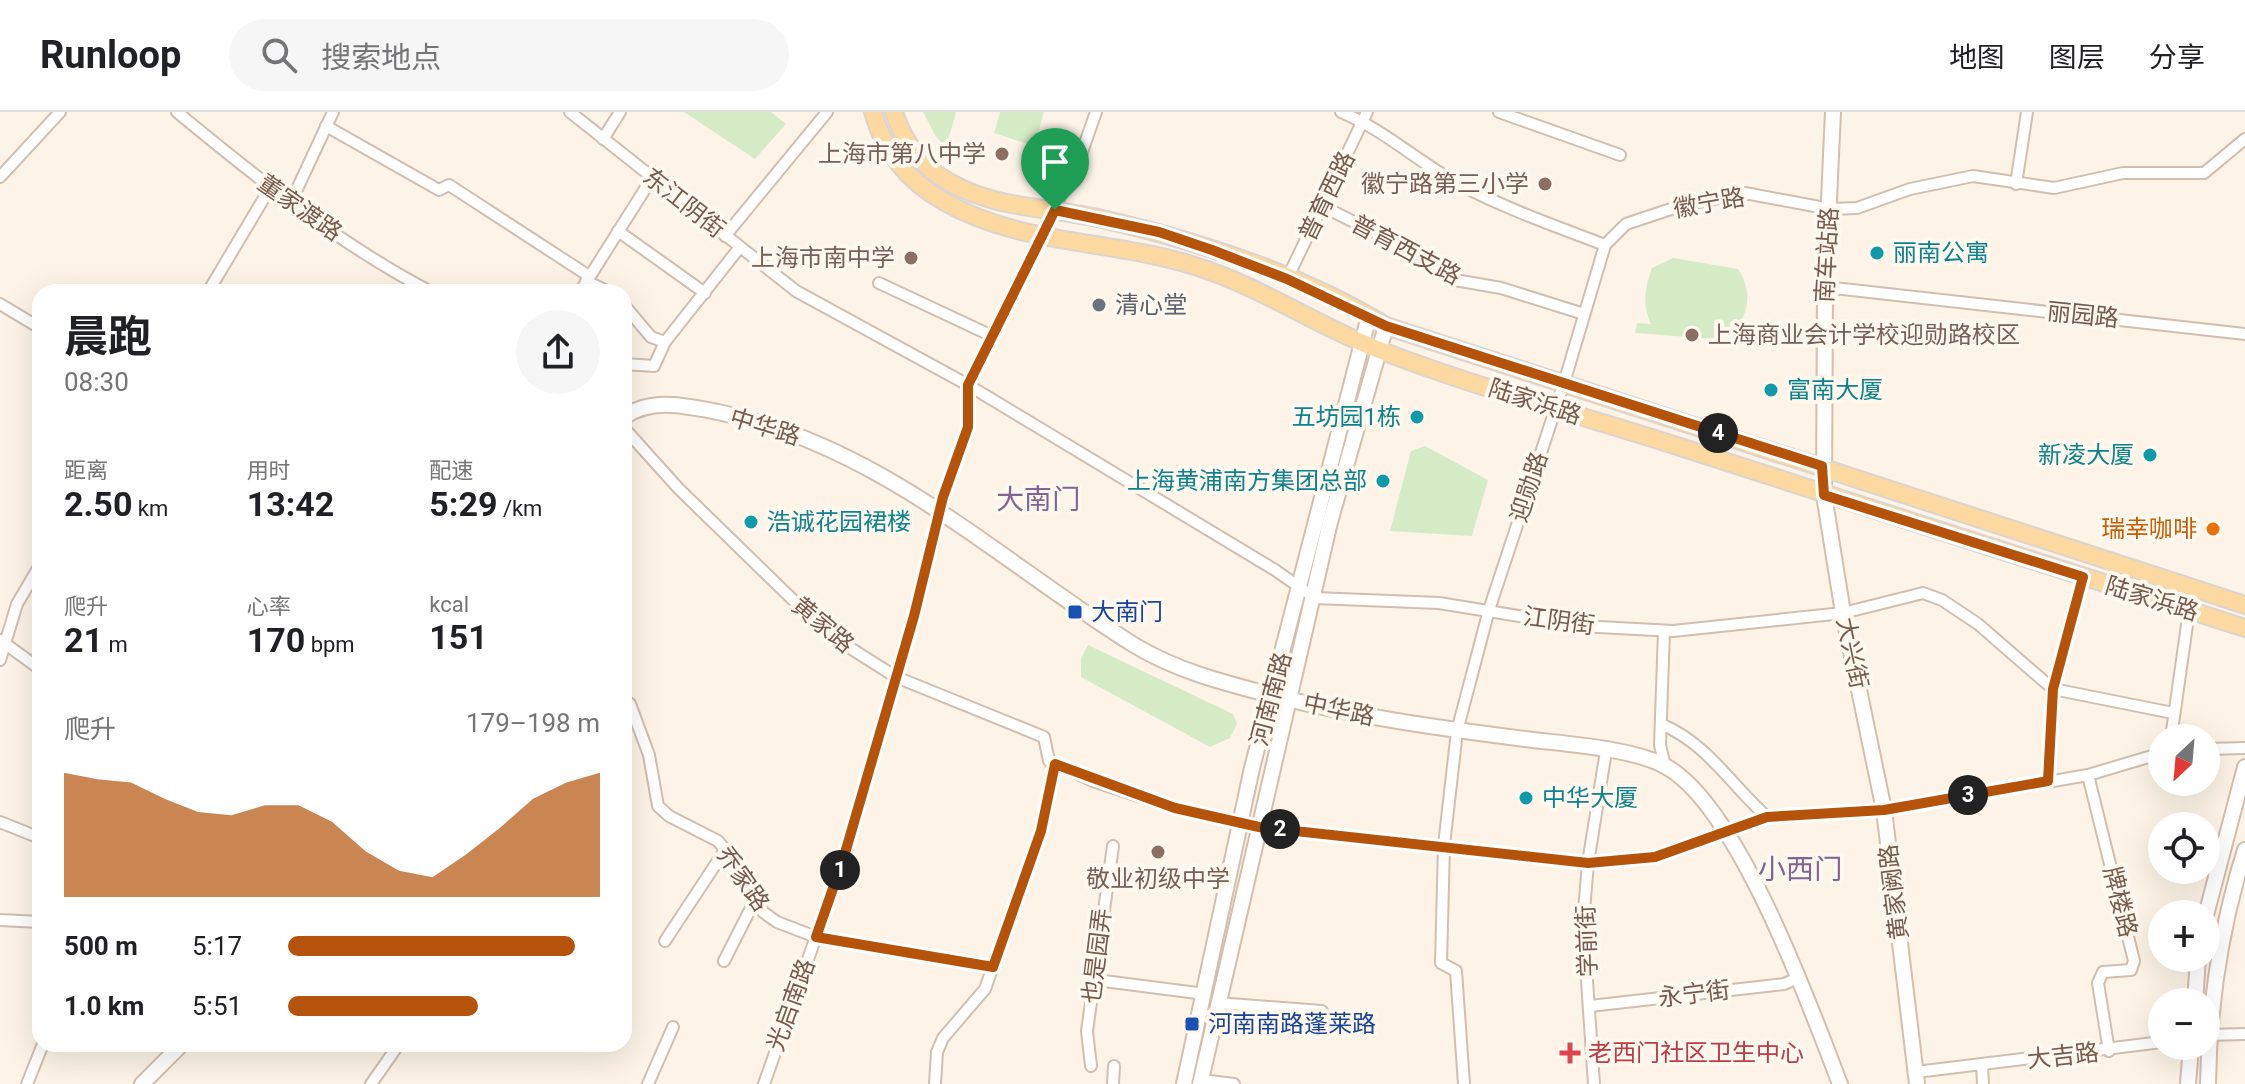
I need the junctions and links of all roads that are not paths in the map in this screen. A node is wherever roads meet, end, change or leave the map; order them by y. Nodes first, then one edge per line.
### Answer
1 (60, 112) edge
2 (177, 112) edge
3 (333, 112) edge
4 (570, 112) edge
5 (620, 112) edge
6 (827, 112) edge
7 (873, 112) edge
8 (894, 112) edge
9 (1096, 112) edge
10 (1341, 112) edge
11 (1499, 112) edge
12 (1833, 112) edge
13 (2027, 112) edge
14 (1365, 116) edge
15 (326, 126) junction
16 (603, 139) junction
17 (2245, 139) edge
18 (1620, 155) dead end
19 (0, 177) edge
20 (652, 178) junction
21 (2016, 184) junction
22 (270, 188) junction
23 (291, 202) junction
24 (1322, 206) junction
25 (1830, 209) junction
26 (1055, 210) junction
27 (618, 231) junction
28 (1041, 235) junction
29 (725, 236) junction
30 (1605, 245) junction
31 (740, 247) junction
32 (587, 278) junction
33 (1287, 279) junction
34 (879, 283) dead end
35 (213, 284) edge
36 (415, 284) edge
37 (584, 284) edge
38 (596, 284) edge
39 (1825, 287) junction
40 (705, 293) junction
41 (0, 304) edge
42 (632, 314) edge
43 (1584, 314) junction
44 (1369, 316) junction
45 (32, 323) edge
46 (1386, 326) junction
47 (2245, 334) edge
48 (990, 335) junction
49 (1361, 341) junction
50 (665, 342) junction
51 (1378, 350) junction
52 (632, 365) edge
53 (1564, 383) junction
54 (968, 385) junction
55 (1554, 410) junction
56 (632, 411) edge
57 (632, 437) edge
58 (1822, 466) junction
59 (1824, 495) junction
60 (941, 511) junction
61 (2083, 577) junction
62 (32, 579) edge
63 (1298, 588) junction
64 (1315, 598) junction
65 (2245, 605) edge
66 (1489, 610) junction
67 (2189, 611) junction
68 (1843, 613) junction
69 (2245, 628) edge
70 (1664, 631) junction
71 (3, 642) edge
72 (0, 660) edge
73 (32, 663) edge
74 (896, 677) junction
75 (2053, 689) junction
76 (1280, 697) junction
77 (632, 709) edge
78 (2173, 713) junction
79 (1661, 724) junction
80 (2172, 724) edge
81 (1457, 731) junction
82 (2245, 748) edge
83 (2220, 749) edge
84 (1606, 751) junction
85 (2148, 757) edge
86 (1055, 764) junction
87 (1665, 766) junction
88 (2245, 767) edge
89 (2088, 775) junction
90 (2048, 781) junction
91 (1884, 810) junction
92 (1767, 817) junction
93 (0, 822) edge
94 (1241, 822) junction
95 (1259, 827) junction
96 (1727, 830) junction
97 (32, 835) edge
98 (1444, 845) junction
99 (1113, 846) dead end
100 (725, 850) junction
101 (2245, 850) edge
102 (1588, 863) junction
103 (755, 900) junction
104 (2210, 900) edge
105 (0, 920) edge
106 (32, 922) edge
107 (816, 937) junction
108 (665, 941) dead end
109 (724, 961) dead end
110 (993, 967) junction
111 (1798, 978) junction
112 (1096, 980) junction
113 (2214, 988) edge
114 (1211, 998) junction
115 (1590, 1006) junction
116 (1322, 1011) dead end
117 (673, 1027) dead end
118 (2245, 1034) edge
119 (2220, 1035) edge
120 (2148, 1044) edge
121 (2109, 1051) junction
122 (40, 1052) edge
123 (174, 1052) edge
124 (393, 1052) edge
125 (2190, 1060) edge
126 (2208, 1060) edge
127 (1982, 1065) junction
128 (1091, 1066) dead end
129 (1114, 1066) dead end
130 (1916, 1078) edge
131 (1201, 1082) edge
132 (27, 1084) edge
133 (142, 1084) edge
134 (371, 1084) edge
135 (648, 1084) edge
136 (764, 1084) edge
137 (935, 1084) edge
138 (1113, 1084) edge
139 (1184, 1084) edge
140 (1234, 1084) edge
141 (1464, 1084) edge
142 (1594, 1084) edge
143 (1840, 1084) edge
144 (1983, 1084) edge
145 (2188, 1084) edge
146 (2208, 1084) edge

1 - 19 street
2 - 22 street, 董家渡路
3 - 15 street
4 - 16 street, 东江阴街
5 - 16 street
6 - 29 street
7 - 28 main road, 陆家浜路
8 - 26 main road, 陆家浜路
9 - 26 street
10 - 14 street
11 - 18 street
12 - 25 street, 南车站路
13 - 21 street
14 - 24 street, 普育西路
14 - 30 street
15 - 23 street
15 - 32 street
16 - 20 street, 东江阴街
17 - 21 street, 徽宁路
20 - 27 street
20 - 29 street, 东江阴街
21 - 25 street, 徽宁路
22 - 23 street, 董家渡路
22 - 35 street
23 - 36 street, 董家渡路
24 - 33 street, 普育西路
24 - 43 street, 普育西支路
25 - 30 street, 徽宁路
25 - 39 street, 南车站路
26 - 28 street
26 - 33 main road, 陆家浜路
27 - 32 street
27 - 40 street
28 - 48 street
28 - 49 main road, 陆家浜路
29 - 31 street, 东江阴街
30 - 43 street, 迎勋路
31 - 40 street
31 - 54 street, 东江阴街
32 - 37 street
32 - 38 street
33 - 44 main road, 陆家浜路
34 - 48 street
39 - 47 street, 丽园路
39 - 58 street, 南车站路
40 - 50 street
41 - 45 street
42 - 50 street
43 - 53 street, 迎勋路
44 - 46 main road, 陆家浜路
44 - 49 street, 河南南路
46 - 51 street, 河南南路
46 - 53 main road, 陆家浜路
48 - 54 street
49 - 51 main road, 陆家浜路
49 - 63 street, 河南南路
50 - 52 street
51 - 55 main road, 陆家浜路
51 - 64 street, 河南南路
53 - 55 street, 迎勋路
53 - 58 main road, 陆家浜路
54 - 60 street, 光启南路
54 - 63 street, 江阴街
55 - 59 main road, 陆家浜路
55 - 66 street, 迎勋路
56 - 60 street, 中华路
57 - 74 street, 黄家路
58 - 59 street, 南车站路
58 - 65 main road, 陆家浜路
59 - 61 main road, 陆家浜路
59 - 68 street, 大兴街
60 - 74 street, 光启南路
60 - 76 street, 中华路
61 - 67 main road, 陆家浜路
61 - 75 street
62 - 71 street
63 - 64 street, 江阴街
63 - 76 street, 河南南路
64 - 66 street, 江阴街
64 - 76 street, 河南南路
66 - 70 street, 江阴街
66 - 81 street, 迎勋路
67 - 69 main road, 陆家浜路
67 - 78 street
68 - 70 street, 江阴街
68 - 75 street, 江阴街
68 - 91 street, 大兴街
70 - 79 street
71 - 72 street
71 - 73 street
74 - 86 street, 黄家路
74 - 107 street, 光启南路
75 - 78 street, 江阴街
75 - 90 street
76 - 81 street, 中华路
76 - 94 street, 河南南路
76 - 95 street, 河南南路
77 - 100 street, 乔家路
78 - 80 street
79 - 87 street
79 - 92 street
81 - 84 street, 中华路
81 - 98 street, 迎勋路
82 - 83 street
84 - 87 street, 中华路
84 - 102 street, 学前街
85 - 89 street
86 - 94 street, 黄家阙路
86 - 110 street
87 - 96 street, 中华路
88 - 104 street
89 - 90 street
89 - 121 street, 牌楼路
90 - 91 street
91 - 92 street, 黄家阙路
91 - 130 street, 黄家阙路
92 - 96 street, 黄家阙路
93 - 97 street
94 - 95 street, 黄家阙路
94 - 114 street, 河南南路
95 - 98 street, 黄家阙路
95 - 114 street, 河南南路
96 - 102 street, 黄家阙路
96 - 111 street, 中华路
98 - 102 street, 黄家阙路
98 - 141 street, 迎勋路
99 - 112 street, 也是园弄
100 - 103 street, 乔家路
100 - 108 street
101 - 113 street
102 - 115 street, 学前街
103 - 107 street, 乔家路
103 - 109 street
105 - 106 street
107 - 110 street, 乔家路
107 - 136 street, 光启南路
110 - 137 street
111 - 115 street, 永宁街
111 - 143 street, 中华路
112 - 114 street
112 - 128 street, 也是园弄
114 - 116 street
114 - 131 street, 河南南路
114 - 139 street, 河南南路
115 - 142 street, 学前街
117 - 135 street
118 - 119 street
120 - 121 street, 大吉路
121 - 127 street, 大吉路
122 - 132 street
123 - 133 street
124 - 134 street
125 - 145 street
126 - 146 street
127 - 130 street, 大吉路
127 - 144 street
129 - 138 street
131 - 140 street

